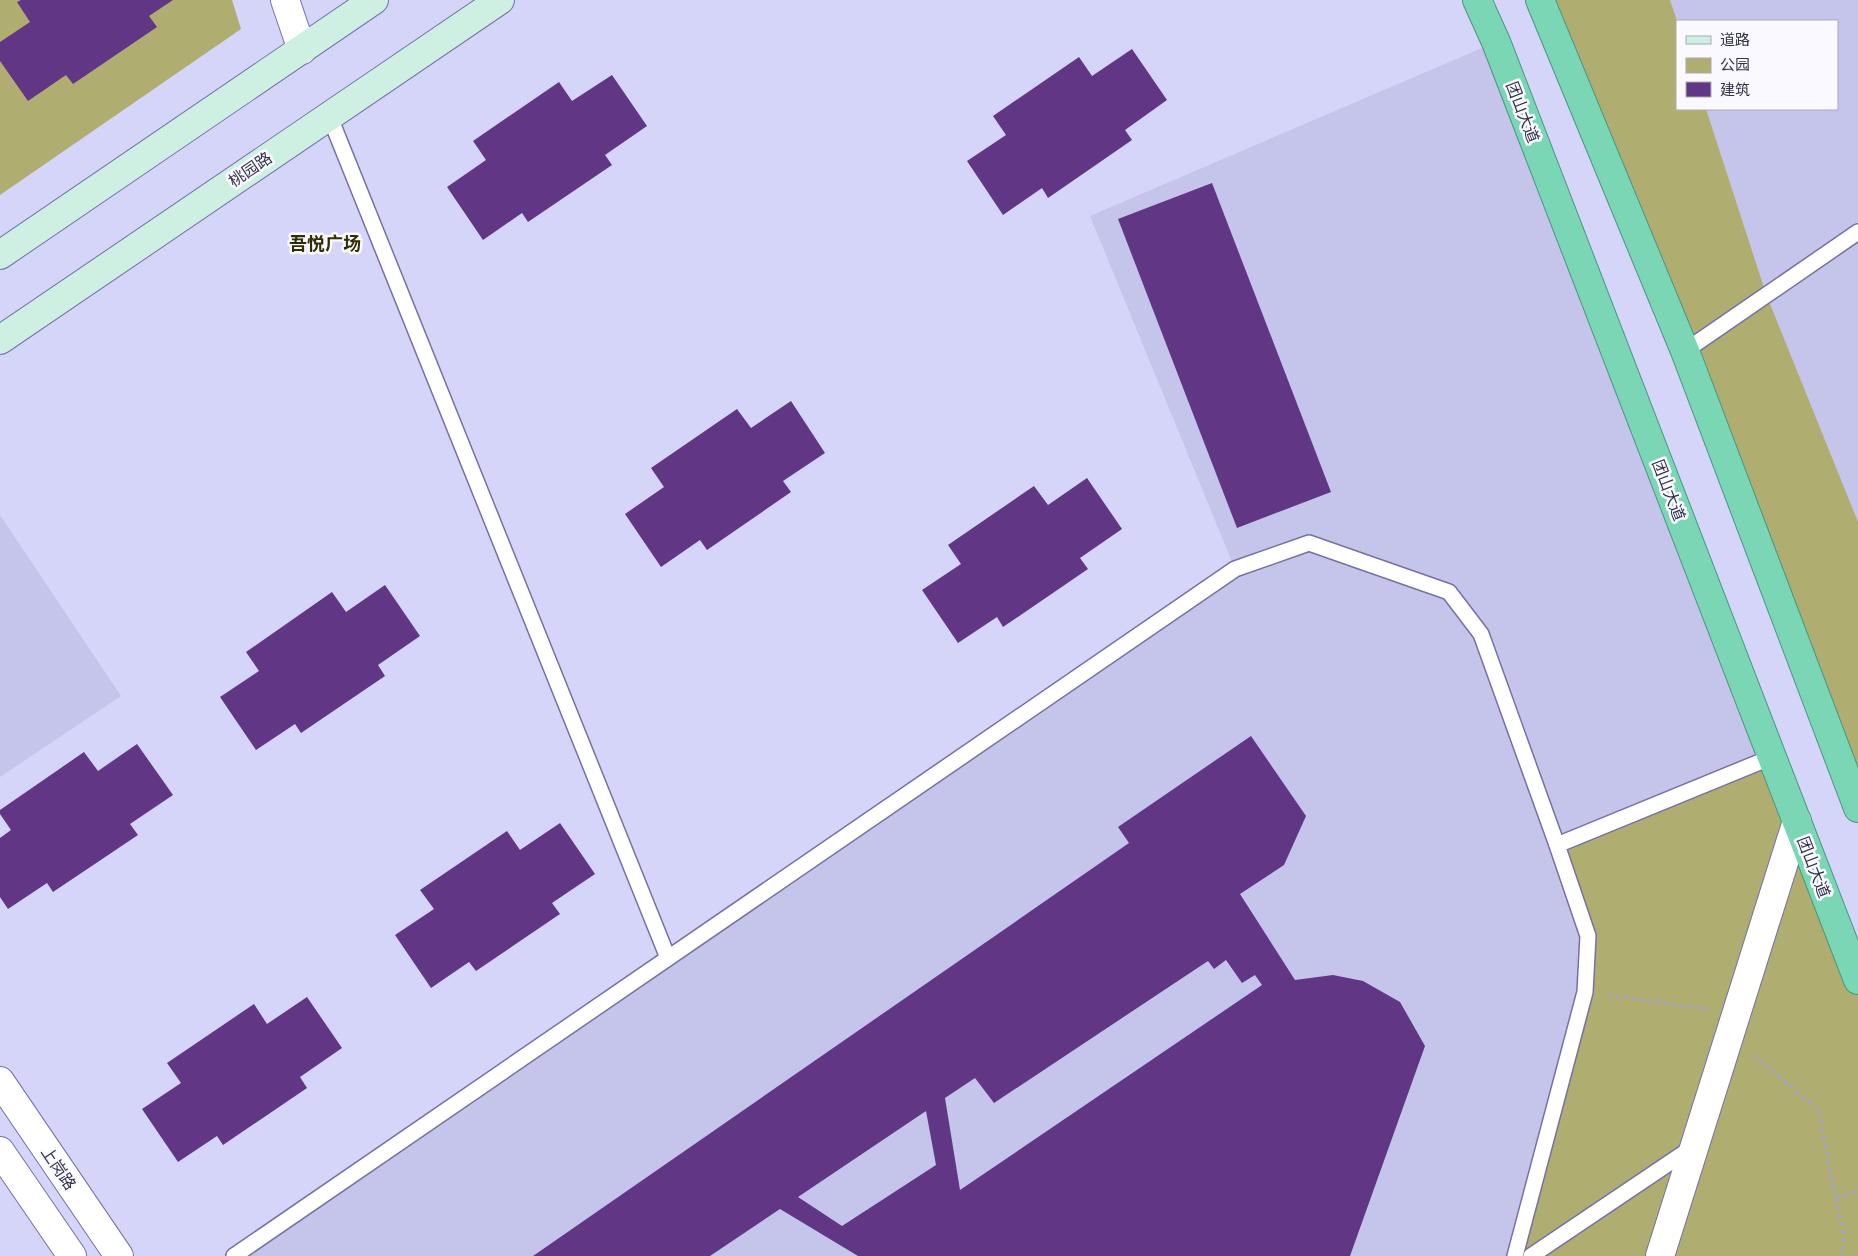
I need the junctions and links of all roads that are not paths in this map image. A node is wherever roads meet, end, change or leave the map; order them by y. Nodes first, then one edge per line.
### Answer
1 (285, 0) edge
2 (374, 0) edge
3 (500, 0) edge
4 (1477, 0) edge
5 (1540, 0) edge
6 (302, 50) junction
7 (329, 115) junction
8 (1858, 232) edge
9 (0, 255) edge
10 (0, 340) edge
11 (1685, 351) junction
12 (1772, 757) junction
13 (1858, 808) edge
14 (1797, 821) junction
15 (1556, 845) junction
16 (668, 958) junction
17 (1858, 980) edge
18 (0, 1081) edge
19 (1695, 1146) junction
20 (0, 1151) edge
21 (72, 1256) edge
22 (119, 1256) edge
23 (234, 1256) edge
24 (1514, 1256) edge
25 (1531, 1256) edge
26 (1660, 1256) edge

1 - 6 street
2 - 6 main road
3 - 7 main road, 桃园路
4 - 12 highway, 团山大道
5 - 11 highway
6 - 9 main road
7 - 10 main road, 桃园路
7 - 16 lane
8 - 11 lane
11 - 13 highway
12 - 14 highway, 团山大道
12 - 15 lane
14 - 17 highway, 团山大道
14 - 19 street
15 - 16 lane
15 - 24 lane
16 - 23 lane
18 - 22 street, 上岗路
19 - 25 lane
19 - 26 street
20 - 21 street

